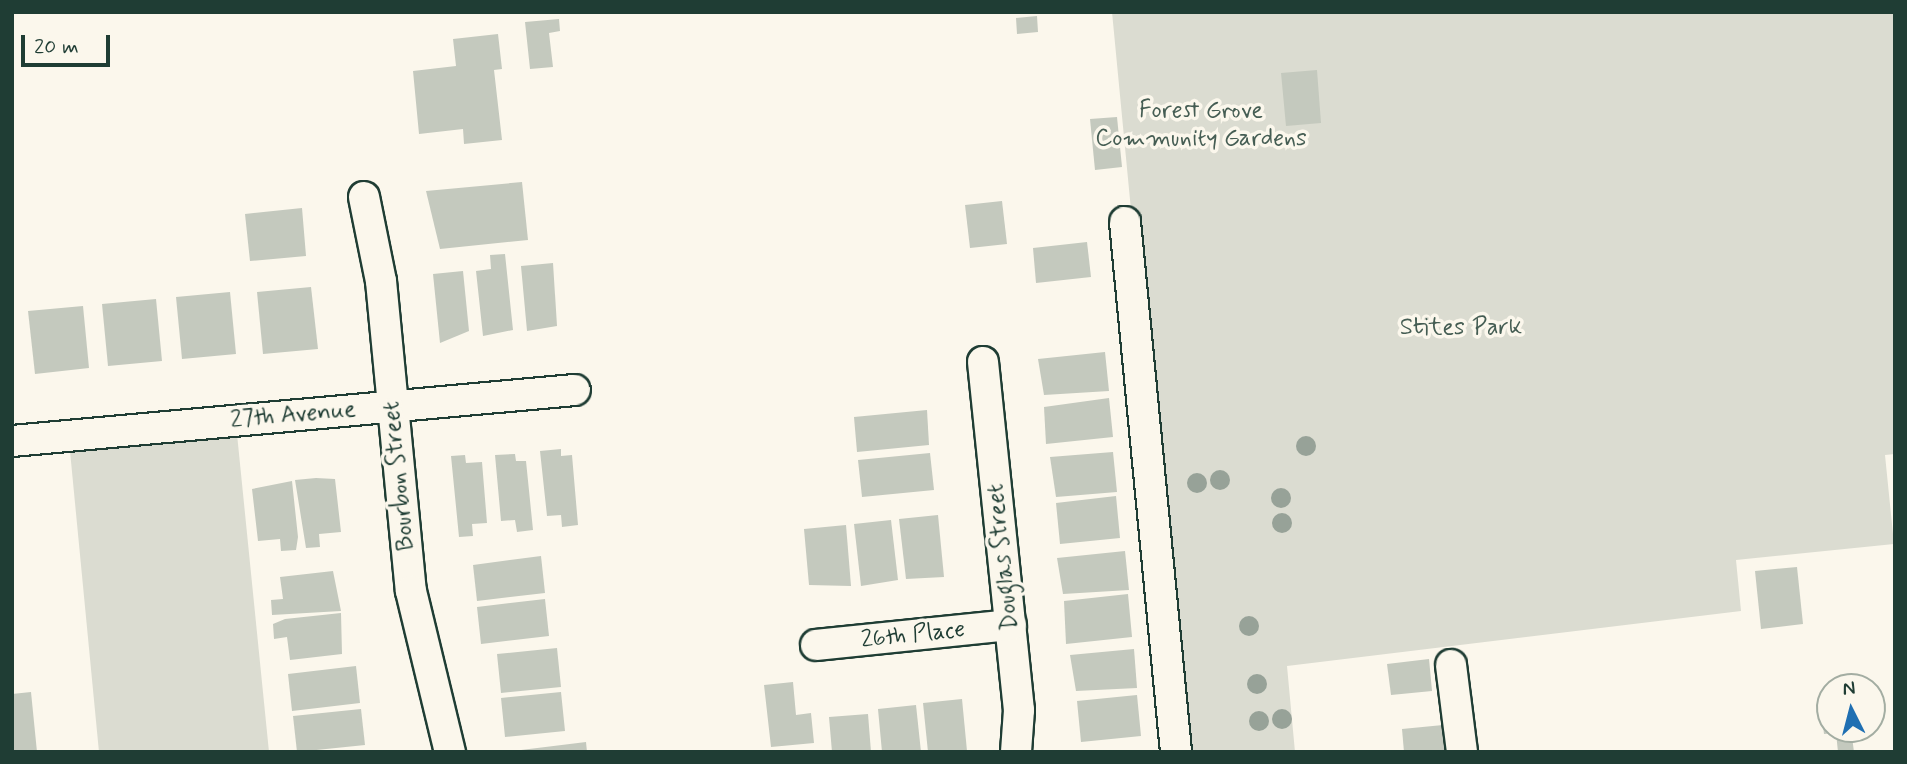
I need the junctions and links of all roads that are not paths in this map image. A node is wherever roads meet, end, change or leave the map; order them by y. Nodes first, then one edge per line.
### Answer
1 (364, 197) dead end
2 (1125, 222) dead end
3 (983, 362) dead end
4 (575, 390) dead end
5 (391, 406) junction
6 (12, 441) edge
7 (1011, 625) junction
8 (816, 645) dead end
9 (1451, 665) dead end
10 (450, 752) edge
11 (1016, 752) edge
12 (1176, 752) edge
13 (1462, 752) edge

1 - 5 street, Bourbon Street
2 - 12 street
3 - 7 street, Douglas Street
4 - 5 street, 27th Avenue
5 - 6 street, 27th Avenue
5 - 10 street, Bourbon Street
7 - 8 street, 26th Place
7 - 11 street, Douglas Street
9 - 13 street

